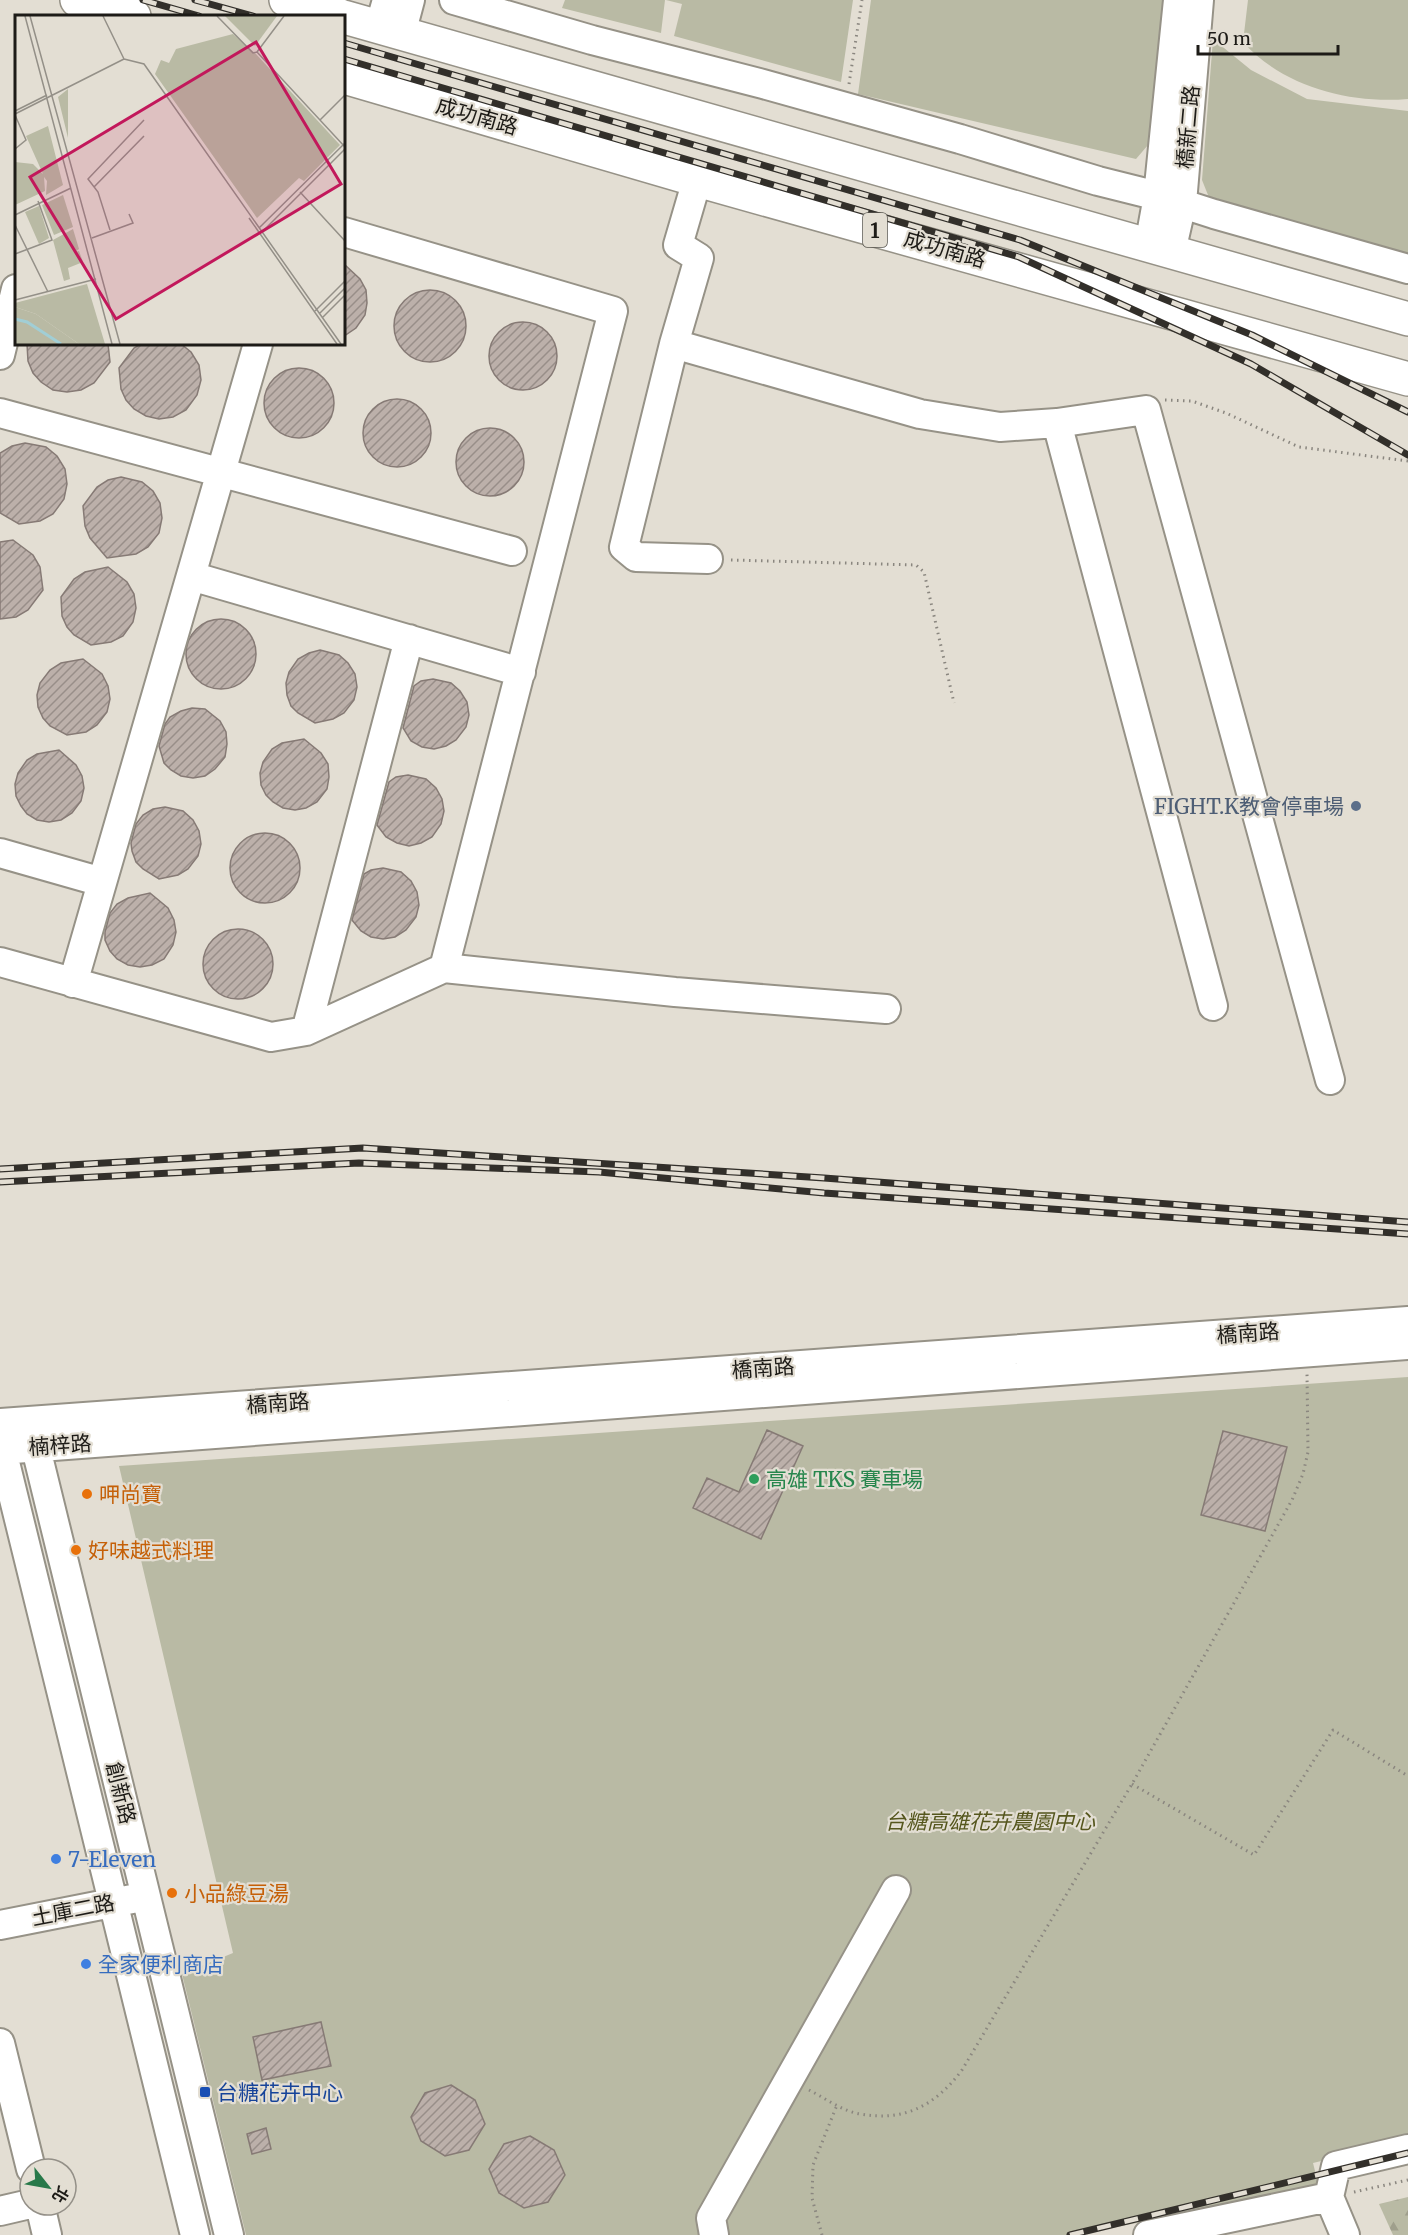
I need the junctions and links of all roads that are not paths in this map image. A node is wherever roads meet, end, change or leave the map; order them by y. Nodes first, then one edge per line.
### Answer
1 (286, 0) edge
2 (410, 0) edge
3 (454, 0) edge
4 (1178, 0) edge
5 (1199, 0) edge
6 (90, 5) edge
7 (130, 15) edge
8 (335, 15) edge
9 (345, 17) edge
10 (389, 21) edge
11 (345, 77) edge
12 (697, 180) junction
13 (1170, 199) junction
14 (345, 232) edge
15 (1160, 249) junction
16 (1408, 269) edge
17 (15, 293) edge
18 (1408, 319) edge
19 (674, 344) junction
20 (258, 345) edge
21 (0, 355) edge
22 (1408, 379) edge
23 (0, 413) edge
24 (1057, 423) junction
25 (220, 474) junction
26 (512, 551) dead end
27 (708, 559) road end
28 (191, 576) junction
29 (409, 639) junction
30 (521, 672) junction
31 (0, 854) edge
32 (102, 882) junction
33 (0, 962) edge
34 (444, 968) junction
35 (73, 983) junction
36 (1213, 1006) dead end
37 (886, 1009) dead end
38 (306, 1031) junction
39 (1330, 1080) dead end
40 (1408, 1321) edge
41 (1408, 1345) edge
42 (119, 1428) junction
43 (32, 1434) junction
44 (0, 1441) edge
45 (896, 1890) dead end
46 (146, 1896) junction
47 (113, 1902) junction
48 (0, 1925) edge
49 (0, 2043) edge
50 (1408, 2149) edge
51 (28, 2157) edge
52 (1329, 2198) junction
53 (18, 2207) edge
54 (0, 2211) edge
55 (43, 2217) edge
56 (47, 2235) edge
57 (195, 2235) edge
58 (229, 2235) edge
59 (714, 2235) edge
60 (1148, 2235) edge
61 (1345, 2235) edge

1 - 8 main road
2 - 10 street
3 - 13 street
4 - 13 street, 橋新二路
5 - 13 street, 橋新二路
6 - 7 main road
9 - 10 main road
10 - 15 main road
11 - 12 main road, 成功南路 / 1
12 - 19 street
12 - 22 main road, 成功南路 / 1
13 - 15 street, 橋新二路
13 - 16 street
14 - 30 street
15 - 18 main road
17 - 21 street
19 - 24 street
19 - 27 street
20 - 25 street
23 - 25 street
24 - 36 street
24 - 39 street
25 - 26 street
25 - 28 street
28 - 29 street
28 - 32 street
29 - 30 street
29 - 38 street
30 - 34 street
31 - 32 street
32 - 35 street
33 - 35 street
34 - 37 street
34 - 38 street
35 - 38 street
40 - 42 street, 橋南路
41 - 42 street, 橋南路
42 - 43 street, 楠梓路
43 - 44 street, 楠梓路
43 - 46 street, 創新路
44 - 47 street, 創新路
45 - 59 street
46 - 47 street, 土庫二路
46 - 58 street, 創新路
47 - 48 street, 土庫二路
47 - 57 street, 創新路
49 - 51 street
50 - 52 street
52 - 60 street
52 - 61 street
53 - 54 street
55 - 56 street

